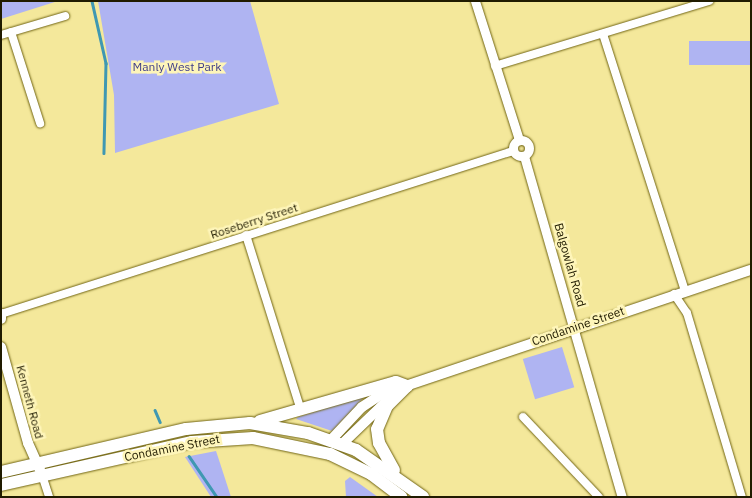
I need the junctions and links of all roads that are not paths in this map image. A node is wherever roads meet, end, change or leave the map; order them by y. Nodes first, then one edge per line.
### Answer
1 (475, 1) edge
2 (709, 1) edge
3 (65, 16) dead end
4 (11, 32) junction
5 (603, 34) junction
6 (1, 35) edge
7 (495, 66) junction
8 (40, 124) dead end
9 (519, 140) junction
10 (513, 151) junction
11 (524, 156) junction
12 (246, 235) junction
13 (751, 270) edge
14 (679, 292) junction
15 (1, 314) edge
16 (1, 319) edge
17 (573, 327) junction
18 (1, 347) edge
19 (407, 386) junction
20 (300, 410) junction
21 (522, 417) dead end
22 (250, 424) junction
23 (336, 443) junction
24 (330, 454) junction
25 (40, 470) junction
26 (1, 472) edge
27 (398, 476) junction
28 (1, 485) edge
29 (49, 497) edge
30 (401, 497) edge
31 (423, 497) edge
32 (599, 497) edge
33 (622, 497) edge
34 (742, 497) edge

1 - 7 street
2 - 5 street
3 - 4 street
4 - 6 street
4 - 8 street
5 - 7 street
5 - 14 street
7 - 9 street
9 - 10 street
9 - 11 street, Balgowlah Road
10 - 11 street
10 - 12 street, Roseberry Street
11 - 17 street, Balgowlah Road
12 - 15 street, Roseberry Street
12 - 20 street
13 - 14 main road, Condamine Street
14 - 17 main road, Condamine Street
14 - 34 street
15 - 16 main road
17 - 19 main road, Condamine Street
17 - 33 street, Balgowlah Road
18 - 25 main road, Kenneth Road
19 - 20 highway
19 - 23 main road, Condamine Street
19 - 27 highway
20 - 22 highway
21 - 32 street
22 - 23 highway
22 - 25 highway, Condamine Street
23 - 24 highway, Condamine Street
23 - 27 highway
24 - 25 highway, Condamine Street
24 - 30 highway
25 - 26 highway, Condamine Street
25 - 28 highway, Condamine Street
25 - 29 street, Kenneth Road
27 - 31 highway

